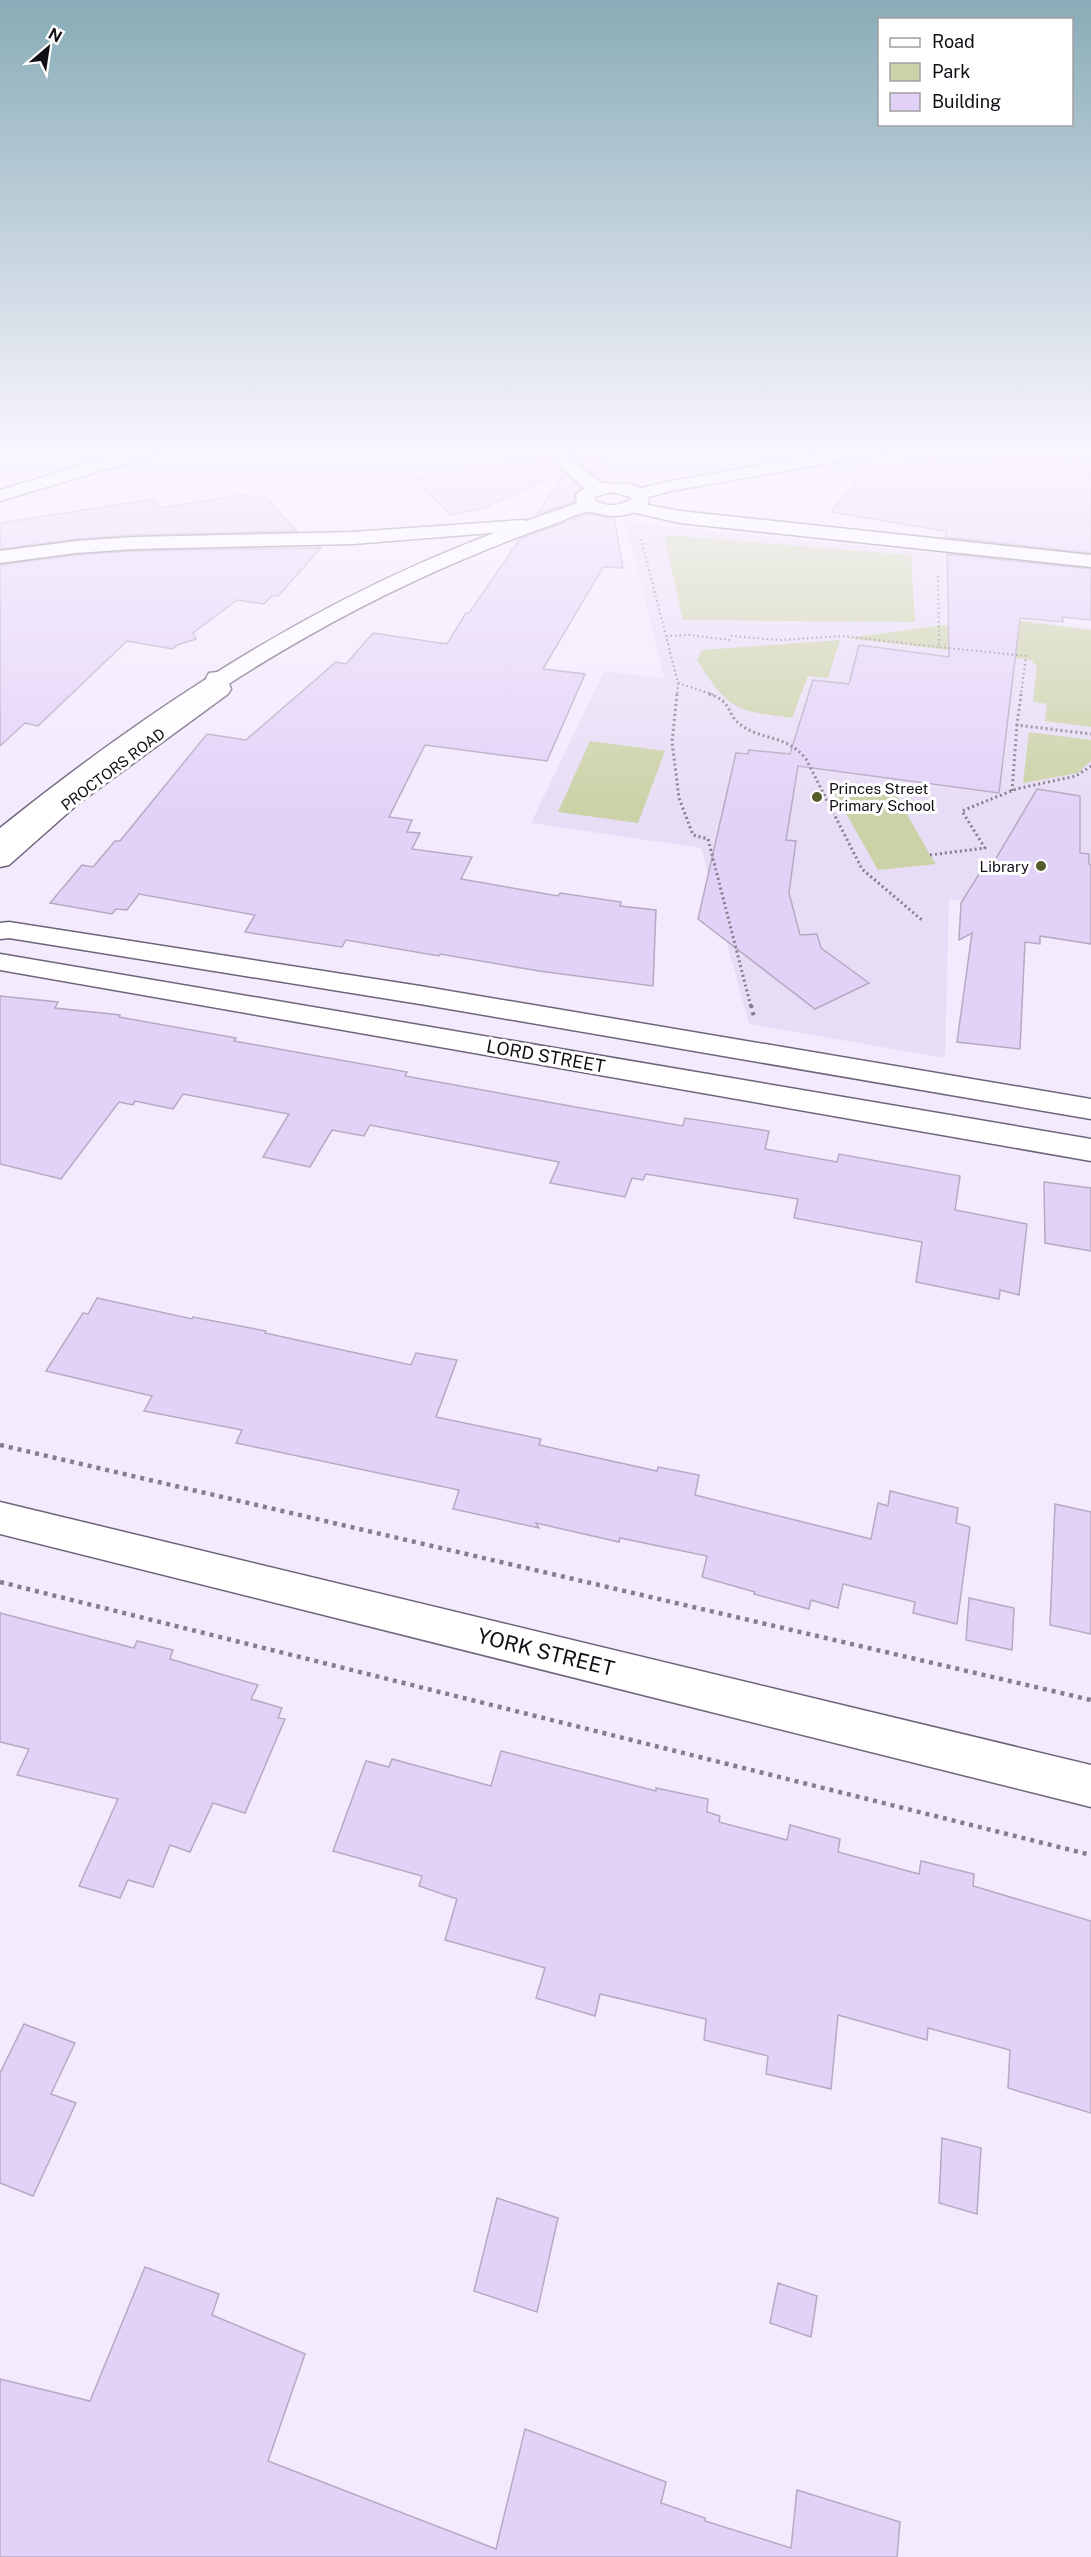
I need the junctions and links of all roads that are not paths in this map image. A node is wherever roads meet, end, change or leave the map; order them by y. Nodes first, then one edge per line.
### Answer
1 (426, 569) edge
2 (217, 678) junction
3 (0, 840) edge
4 (0, 860) edge
5 (0, 931) edge
6 (0, 962) edge
7 (420, 995) junction
8 (402, 1031) junction
9 (1091, 1109) edge
10 (1091, 1150) edge
11 (0, 1518) edge
12 (1091, 1786) edge

1 - 2 main road, PROCTORS ROAD
2 - 3 main road, PROCTORS ROAD
2 - 4 main road, PROCTORS ROAD
5 - 7 main road
6 - 8 main road, LORD STREET
7 - 8 main road
7 - 9 main road
8 - 10 main road, LORD STREET
11 - 12 main road, YORK STREET

